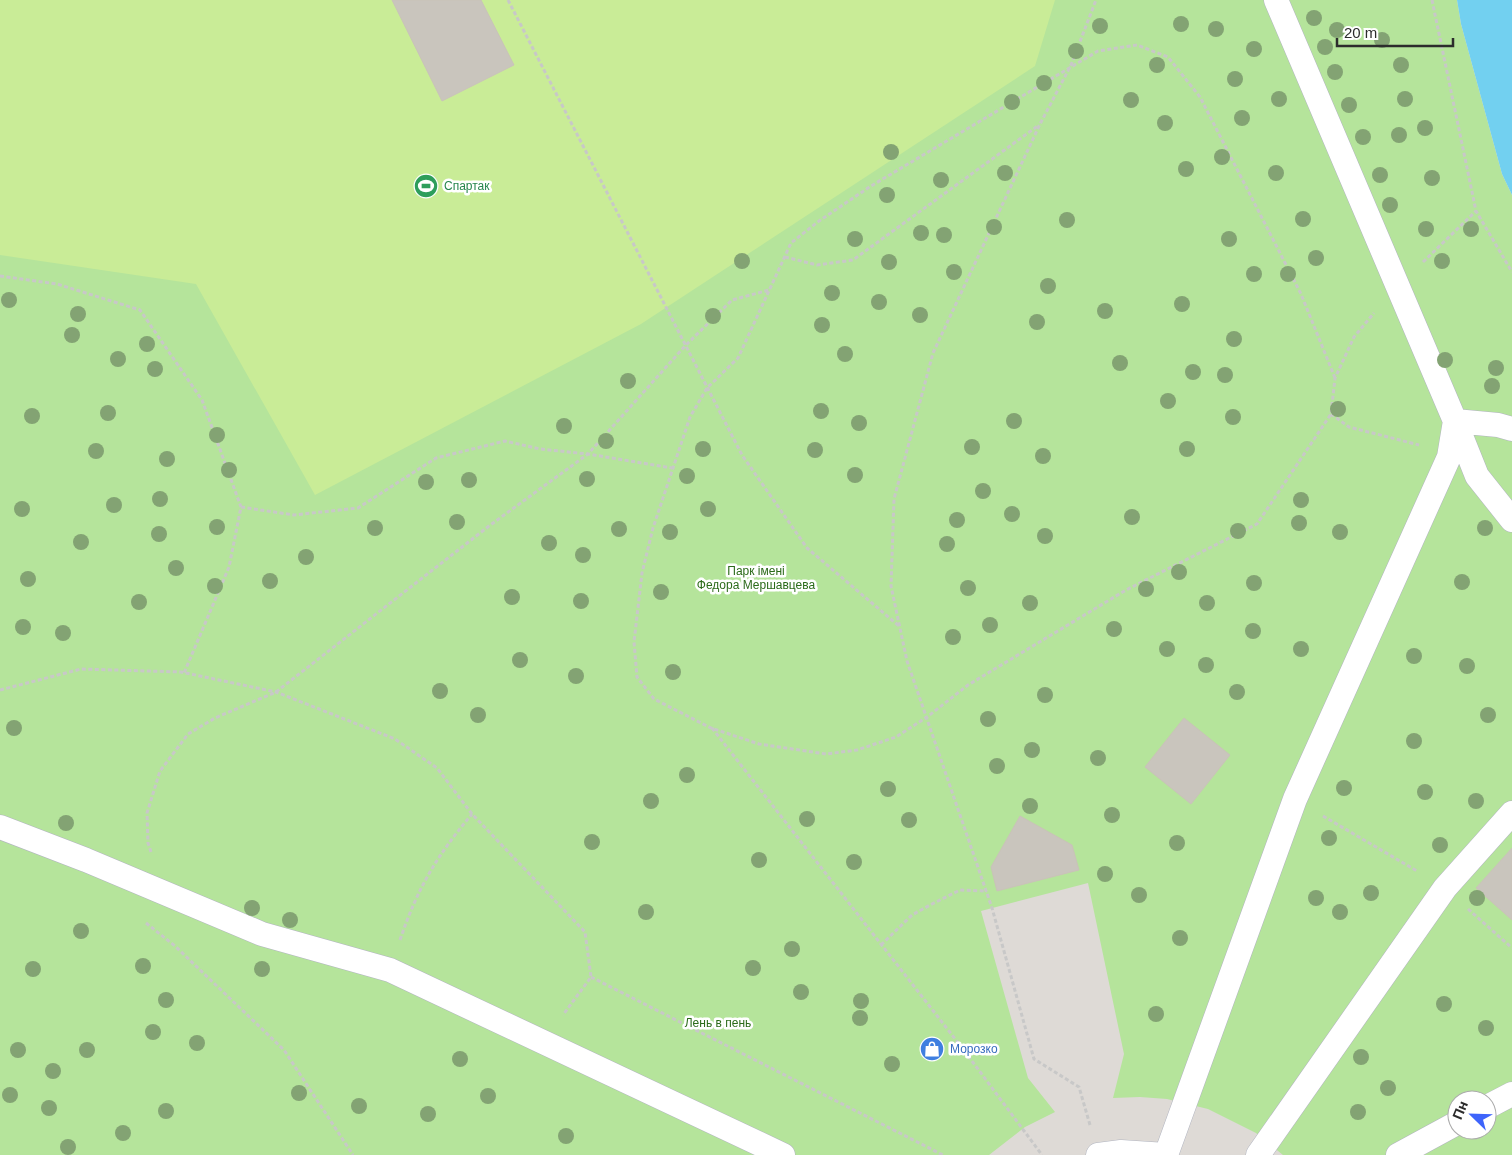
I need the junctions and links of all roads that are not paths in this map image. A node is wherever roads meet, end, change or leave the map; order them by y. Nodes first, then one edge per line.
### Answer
1 (1276, 0) edge
2 (1456, 421) junction
3 (1512, 429) edge
4 (1512, 520) edge
5 (1512, 813) edge
6 (0, 827) edge
7 (1512, 1094) edge
8 (1497, 1102) edge
9 (1447, 1128) edge
10 (783, 1155) edge
11 (1098, 1155) edge
12 (1166, 1155) edge
13 (1258, 1155) edge
14 (1398, 1155) edge

1 - 2 street
2 - 3 street
2 - 4 street
2 - 12 street
5 - 13 street
6 - 10 street
7 - 8 street
9 - 14 street
11 - 12 street

